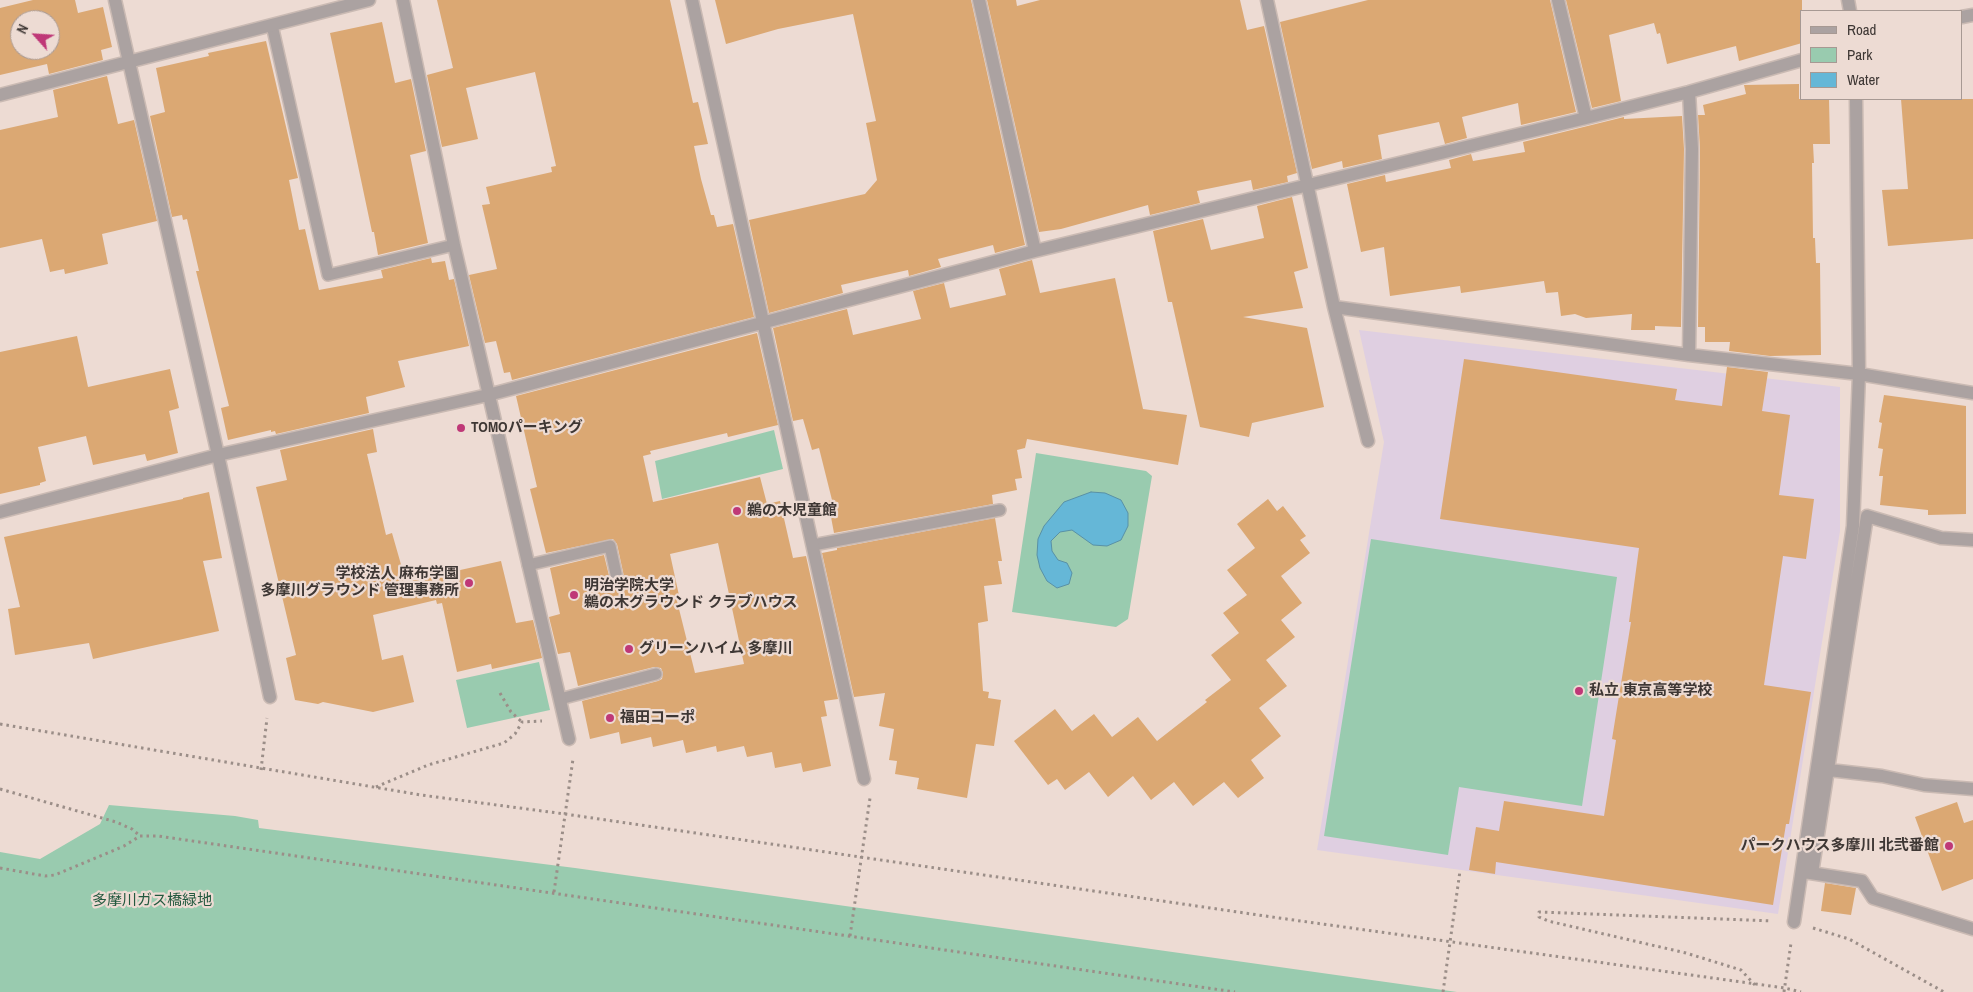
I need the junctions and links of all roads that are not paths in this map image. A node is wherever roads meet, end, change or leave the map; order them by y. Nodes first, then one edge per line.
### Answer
1 (115, 0) edge
2 (368, 0) edge
3 (403, 0) edge
4 (692, 0) edge
5 (979, 0) edge
6 (1267, 0) edge
7 (1558, 0) edge
8 (272, 25) junction
9 (129, 60) junction
10 (1800, 61) edge
11 (1689, 92) junction
12 (0, 95) edge
13 (1856, 100) edge
14 (1586, 118) junction
15 (1307, 184) junction
16 (454, 245) junction
17 (1035, 251) junction
18 (1334, 307) junction
19 (763, 322) junction
20 (1689, 356) junction
21 (1859, 374) junction
22 (1973, 393) edge
23 (488, 394) junction
24 (1368, 441) dead end
25 (218, 455) junction
26 (1000, 510) dead end
27 (0, 512) edge
28 (1973, 540) edge
29 (813, 545) junction
30 (528, 565) junction
31 (618, 583) dead end
32 (656, 674) dead end
33 (270, 697) dead end
34 (560, 698) junction
35 (569, 738) dead end
36 (1829, 770) junction
37 (864, 779) dead end
38 (1973, 789) edge
39 (1807, 872) junction
40 (1794, 922) road end
41 (1973, 930) edge

1 - 9 street
2 - 8 street
3 - 16 street
4 - 19 street
5 - 17 street
6 - 15 street
7 - 14 street
8 - 9 street
8 - 16 lane
9 - 12 street
9 - 25 street
10 - 11 street
11 - 14 street
11 - 20 street
13 - 21 street
14 - 15 street
15 - 17 street
15 - 18 street
16 - 23 street
17 - 19 street
18 - 20 street
18 - 24 street
19 - 23 street
19 - 29 street
20 - 21 street
21 - 22 street
21 - 39 street
23 - 25 street
23 - 30 street
25 - 27 street
25 - 33 street
26 - 29 lane
28 - 36 street
29 - 37 street
30 - 31 lane
30 - 34 street
32 - 34 lane
34 - 35 street
36 - 38 street
36 - 39 street
39 - 40 street
39 - 41 street

